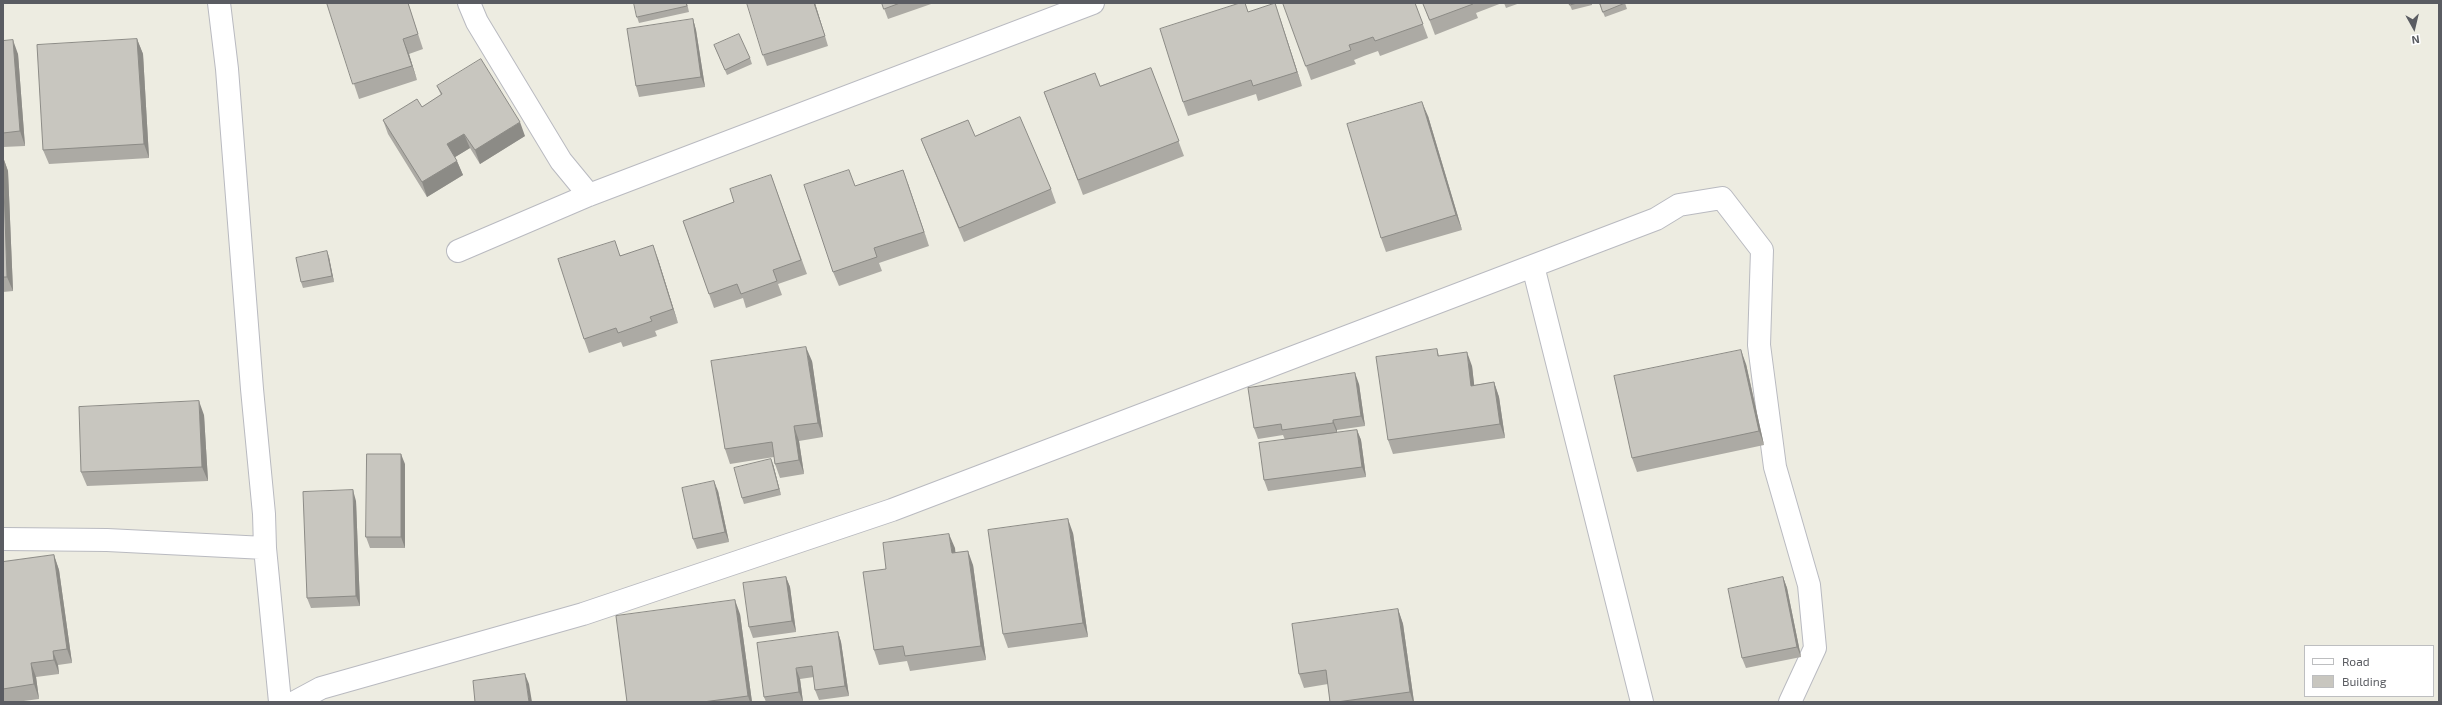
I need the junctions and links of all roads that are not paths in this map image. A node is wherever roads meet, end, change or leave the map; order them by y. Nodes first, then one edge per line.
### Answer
1 (219, 3) edge
2 (469, 3) edge
3 (1093, 3) edge
4 (589, 195) junction
5 (458, 251) dead end
6 (1533, 266) junction
7 (3, 539) edge
8 (265, 548) junction
9 (280, 702) edge
10 (295, 702) edge
11 (1642, 702) edge
12 (1790, 702) edge

1 - 8 street
2 - 4 street
3 - 4 street
4 - 5 street
6 - 10 street
6 - 11 street
6 - 12 street
7 - 8 street
8 - 9 street

